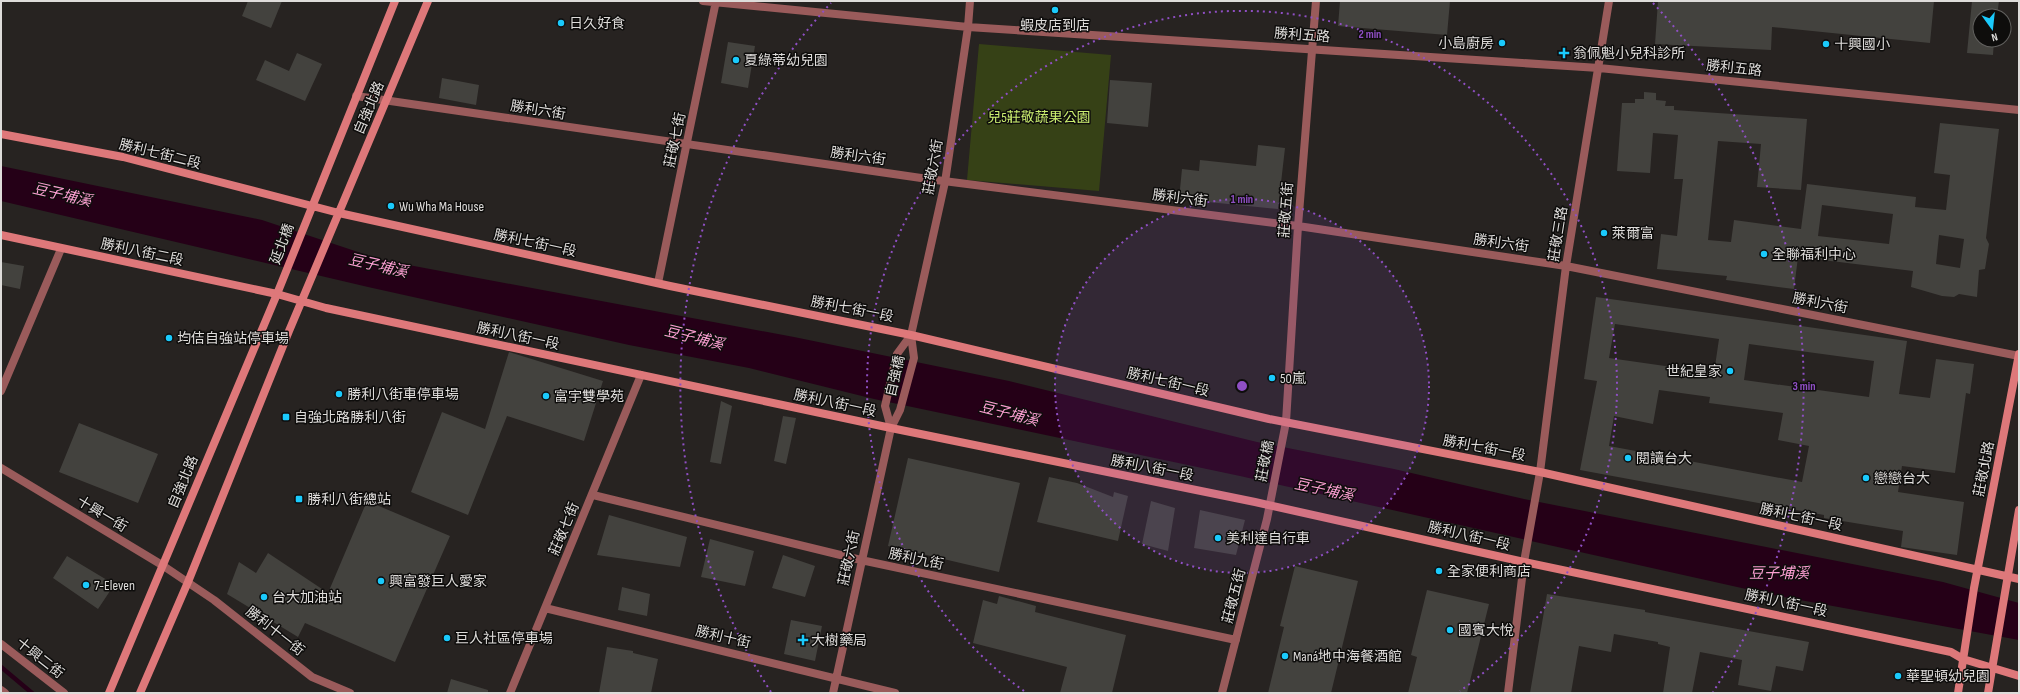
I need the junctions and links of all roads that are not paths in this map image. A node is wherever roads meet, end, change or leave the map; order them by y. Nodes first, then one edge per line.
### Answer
1 (395, 1) edge
2 (428, 1) edge
3 (703, 1) edge
4 (970, 1) edge
5 (1316, 1) edge
6 (1609, 1) edge
7 (716, 2) edge
8 (968, 27) junction
9 (1312, 48) junction
10 (1599, 68) junction
11 (356, 96) junction
12 (386, 100) junction
13 (2019, 110) edge
14 (1, 134) edge
15 (688, 145) junction
16 (945, 182) junction
17 (311, 206) junction
18 (339, 213) junction
19 (307, 217) joint
20 (1298, 226) junction
21 (1, 235) edge
22 (60, 249) junction
23 (1566, 266) junction
24 (282, 281) joint
25 (658, 283) junction
26 (277, 294) junction
27 (301, 302) junction
28 (911, 334) junction
29 (2019, 355) edge
30 (641, 375) junction
31 (1, 391) edge
32 (1286, 422) junction
33 (891, 428) junction
34 (1, 468) edge
35 (1540, 472) junction
36 (593, 495) junction
37 (1270, 505) junction
38 (2019, 510) edge
39 (861, 560) junction
40 (1524, 562) junction
41 (162, 565) junction
42 (1978, 570) junction
43 (2007, 576) junction
44 (2019, 579) edge
45 (188, 582) junction
46 (545, 608) junction
47 (1236, 640) junction
48 (1, 644) edge
49 (1963, 659) junction
50 (1992, 667) junction
51 (2019, 676) edge
52 (836, 678) junction
53 (1, 690) edge
54 (5, 693) edge
55 (64, 693) edge
56 (109, 693) edge
57 (140, 693) edge
58 (350, 693) edge
59 (510, 693) edge
60 (833, 693) edge
61 (895, 693) edge
62 (1222, 693) edge
63 (1508, 693) edge
64 (1958, 693) edge
65 (1988, 693) edge

1 - 11 street, 自強北路
2 - 12 street, 自強北路
3 - 7 street, 勝利五路
4 - 8 street, 莊敬六街
5 - 9 street, 莊敬五街
6 - 10 street, 莊敬三路
7 - 8 street, 勝利五路
7 - 15 street, 莊敬七街
8 - 9 street, 勝利五路
8 - 16 street, 莊敬六街
9 - 10 street, 勝利五路
9 - 20 street, 莊敬五街
10 - 13 street, 勝利五路
10 - 23 street, 莊敬三路
11 - 12 street, 勝利六街
11 - 17 street, 自強北路
12 - 15 street, 勝利六街
12 - 18 street, 自強北路
14 - 17 street, 勝利七街二段
15 - 16 street, 勝利六街
15 - 25 street, 莊敬七街
16 - 20 street, 勝利六街
16 - 28 street, 莊敬六街
17 - 18 street, 勝利七街一段
17 - 19 street, 自強北路
18 - 25 street, 勝利七街一段
18 - 27 street, 自強北路
19 - 24 street, 延北橋
20 - 23 street, 勝利六街
20 - 32 street, 莊敬五街
21 - 22 street, 勝利八街二段
22 - 26 street, 勝利八街二段
22 - 31 street
23 - 29 street, 勝利六街
23 - 35 street, 莊敬三路
24 - 26 street, 自強北路
25 - 28 street, 勝利七街一段
26 - 27 street, 勝利八街一段
26 - 41 street, 自強北路
27 - 30 street, 勝利八街一段
27 - 45 street
28 - 32 street, 勝利七街一段
28 - 33 street, 自強橋
28 - 33 street, 自強橋
29 - 42 street, 莊敬北路
30 - 33 street, 勝利八街一段
30 - 36 street, 莊敬七街
32 - 35 street, 勝利七街一段
32 - 37 street, 莊敬橋
33 - 37 street, 勝利八街一段
33 - 39 street, 莊敬六街
34 - 41 street, 十興一街
35 - 40 street, 莊敬三路
35 - 42 street, 勝利七街一段
36 - 39 street, 勝利九街
36 - 46 street, 莊敬七街
37 - 40 street, 勝利八街一段
37 - 47 street, 莊敬五街
38 - 43 street
39 - 47 street, 勝利九街
39 - 52 street, 莊敬六街
40 - 49 street, 勝利八街一段
40 - 63 street
41 - 45 street, 十興一街
41 - 56 street, 自強北路
42 - 43 street, 勝利七街一段
42 - 49 street, 莊敬北路
43 - 44 street, 勝利七街一段
43 - 50 street
45 - 57 street
45 - 58 street, 勝利十一街
46 - 52 street, 勝利十街
46 - 59 street, 莊敬七街
47 - 62 street, 莊敬五街
48 - 55 street, 十興二街
49 - 50 street, 勝利八街一段
49 - 64 street
50 - 51 street, 勝利八街一段
50 - 65 street
52 - 60 street, 莊敬六街
52 - 61 street, 勝利十街
53 - 54 street

